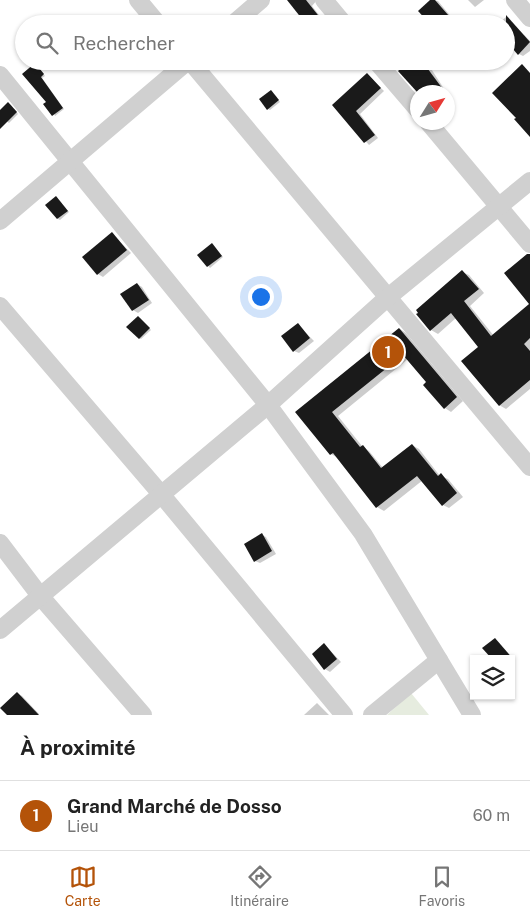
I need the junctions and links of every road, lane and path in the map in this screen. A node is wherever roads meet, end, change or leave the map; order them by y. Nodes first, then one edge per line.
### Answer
1 (138, 0) edge
2 (261, 0) edge
3 (324, 0) edge
4 (515, 0) edge
5 (150, 15) edge
6 (244, 15) edge
7 (336, 15) edge
8 (530, 18) edge
9 (178, 70) edge
10 (197, 70) edge
11 (384, 70) edge
12 (0, 75) edge
13 (410, 101) edge
14 (435, 130) edge
15 (71, 160) junction
16 (530, 181) edge
17 (499, 207) junction
18 (0, 221) edge
19 (530, 244) edge
20 (387, 298) junction
21 (0, 306) edge
22 (268, 404) junction
23 (530, 467) edge
24 (161, 494) junction
25 (0, 543) edge
26 (41, 597) junction
27 (0, 630) edge
28 (439, 660) junction
29 (143, 715) edge
30 (344, 715) edge
31 (372, 715) edge
32 (472, 715) edge

1 - 5 street
2 - 6 street
3 - 7 street
4 - 8 street
9 - 15 street
10 - 20 street
11 - 13 street
12 - 15 street
14 - 17 street
15 - 18 street
15 - 22 street
16 - 17 street
17 - 19 street
17 - 20 street
20 - 22 street
20 - 23 street
21 - 24 street
22 - 24 street
22 - 28 street
24 - 26 street
24 - 30 street
25 - 26 street
26 - 27 street
26 - 29 street
28 - 31 street
28 - 32 street

